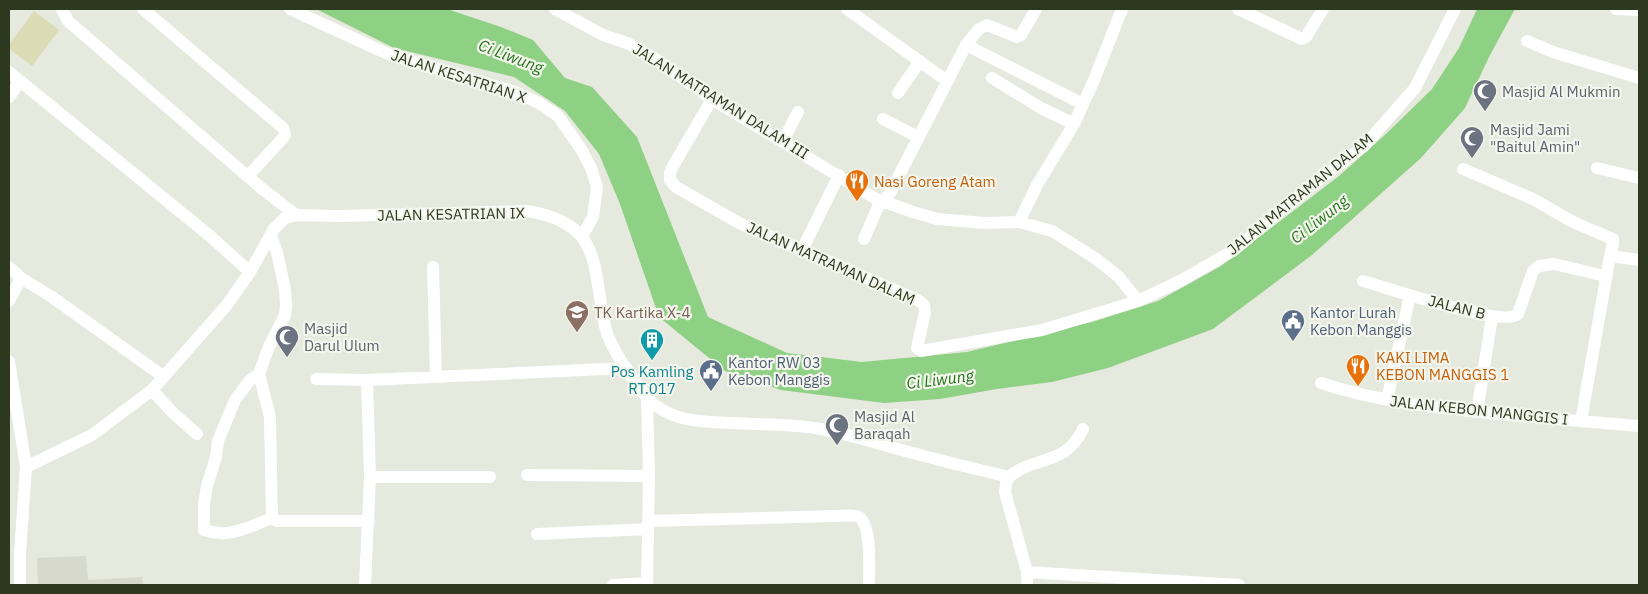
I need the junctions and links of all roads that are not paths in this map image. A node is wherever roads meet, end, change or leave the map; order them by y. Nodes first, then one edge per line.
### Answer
1 (62, 9) edge
2 (143, 9) edge
3 (290, 9) edge
4 (555, 9) edge
5 (847, 9) edge
6 (1036, 9) edge
7 (1122, 9) edge
8 (1238, 9) edge
9 (1322, 9) edge
10 (1454, 9) edge
11 (1616, 9) edge
12 (1639, 10) edge
13 (1527, 41) dead end
14 (966, 45) junction
15 (920, 61) junction
16 (9, 72) edge
17 (992, 78) dead end
18 (1639, 78) edge
19 (20, 81) junction
20 (947, 81) junction
21 (898, 93) dead end
22 (9, 97) edge
23 (712, 99) junction
24 (1083, 104) junction
25 (798, 112) dead end
26 (883, 119) dead end
27 (1074, 124) junction
28 (918, 137) junction
29 (782, 141) junction
30 (1597, 168) dead end
31 (1463, 169) dead end
32 (839, 175) junction
33 (248, 176) junction
34 (1639, 178) edge
35 (882, 200) junction
36 (296, 214) junction
37 (1018, 222) junction
38 (271, 235) junction
39 (582, 236) junction
40 (864, 239) dead end
41 (802, 250) junction
42 (1610, 256) junction
43 (1639, 260) edge
44 (9, 267) edge
45 (433, 267) dead end
46 (250, 272) junction
47 (1605, 276) junction
48 (22, 278) junction
49 (1363, 281) dead end
50 (1410, 295) junction
51 (9, 301) edge
52 (1138, 301) junction
53 (1492, 317) junction
54 (9, 361) edge
55 (627, 368) junction
56 (259, 374) junction
57 (436, 376) junction
58 (164, 377) junction
59 (316, 379) dead end
60 (367, 380) junction
61 (1320, 383) dead end
62 (152, 390) junction
63 (647, 398) junction
64 (1387, 400) junction
65 (1477, 412) junction
66 (1581, 421) junction
67 (1639, 426) edge
68 (1083, 429) dead end
69 (196, 434) dead end
70 (15, 438) edge
71 (26, 467) junction
72 (527, 475) dead end
73 (490, 476) dead end
74 (649, 476) junction
75 (370, 477) junction
76 (1009, 477) junction
77 (272, 518) junction
78 (369, 521) junction
79 (648, 525) junction
80 (537, 534) dead end
81 (1027, 572) junction
82 (647, 584) edge
83 (20, 585) edge
84 (366, 585) edge
85 (613, 585) edge
86 (869, 585) edge
87 (1027, 585) edge
88 (1239, 585) edge

1 - 33 street
2 - 33 street
3 - 39 street, JALAN KESATRIAN X
4 - 23 street, JALAN MATRAMAN DALAM III
5 - 15 street
6 - 14 street
7 - 24 street
8 - 9 street
10 - 52 street, JALAN MATRAMAN DALAM
11 - 12 street
13 - 18 street
14 - 20 street
14 - 24 street
15 - 20 street
15 - 21 street
16 - 19 street
17 - 27 street
19 - 22 street
19 - 46 street
20 - 28 street
23 - 29 street, JALAN MATRAMAN DALAM III
23 - 41 street, JALAN MATRAMAN DALAM
24 - 27 street
25 - 29 street
26 - 28 street
27 - 37 street
28 - 35 street
29 - 32 street, JALAN MATRAMAN DALAM III
30 - 34 street
31 - 42 street
32 - 35 street, JALAN MATRAMAN DALAM III
32 - 41 street
33 - 36 street
35 - 37 street, JALAN MATRAMAN DALAM III
35 - 40 street
36 - 38 street
36 - 39 street, JALAN KESATRIAN IX
37 - 52 street, JALAN MATRAMAN DALAM III
38 - 46 street
38 - 56 street
39 - 55 street, JALAN KESATRIAN IX
41 - 52 street, JALAN MATRAMAN DALAM
42 - 43 street
42 - 47 street
44 - 48 street
45 - 57 street
46 - 58 street
47 - 53 street, JALAN B
47 - 66 street
48 - 51 street
48 - 58 street
49 - 50 street, JALAN B
50 - 53 street, JALAN B
50 - 64 street
53 - 65 street, JALAN B
54 - 70 street
55 - 57 street
55 - 63 street, JALAN KESATRIAN IX
56 - 77 street
56 - 77 street
57 - 60 street
58 - 62 street
59 - 60 street
60 - 75 street
61 - 64 street, JALAN KEBON MANGGIS I
62 - 69 street
62 - 71 street
63 - 74 street
63 - 76 street, JALAN KESATRIAN IX
64 - 65 street, JALAN KEBON MANGGIS I
65 - 66 street, JALAN KEBON MANGGIS I
66 - 67 street, JALAN KEBON MANGGIS I
68 - 76 street
70 - 71 street
71 - 83 street
72 - 74 street
73 - 75 street
74 - 79 street
75 - 78 street
76 - 81 street
77 - 78 street
78 - 84 street
79 - 80 street
79 - 82 street
79 - 86 street
81 - 87 street
81 - 88 street
82 - 85 street

